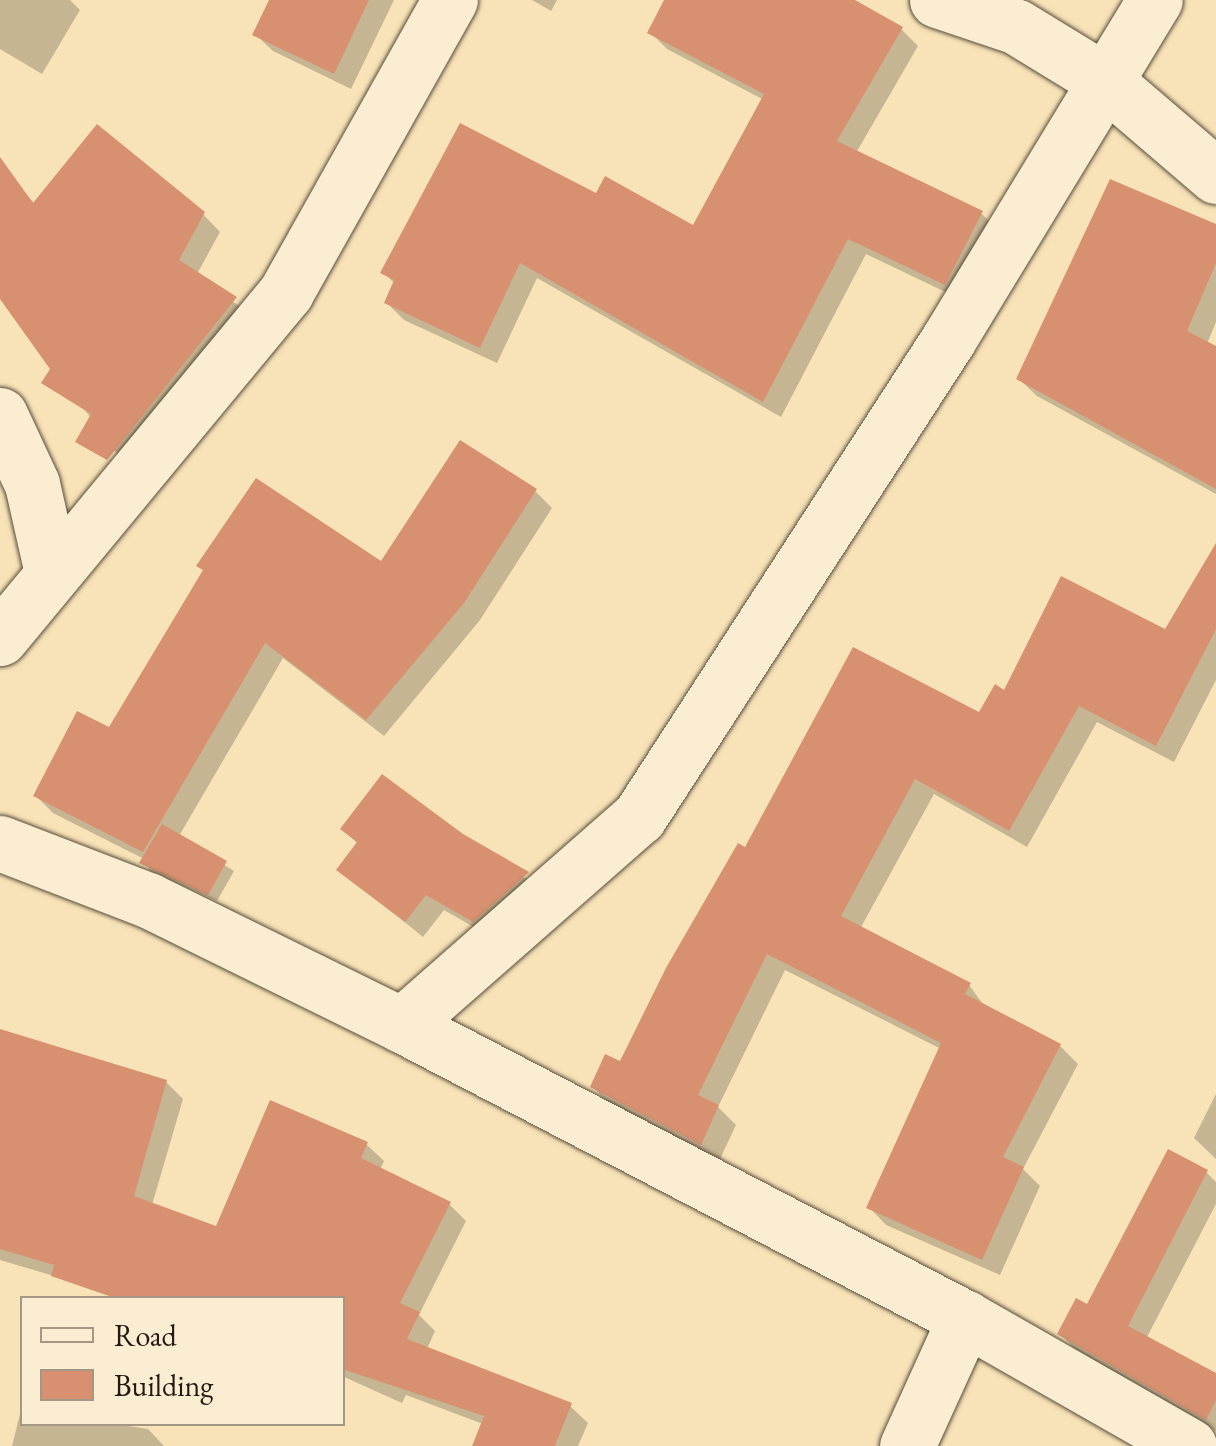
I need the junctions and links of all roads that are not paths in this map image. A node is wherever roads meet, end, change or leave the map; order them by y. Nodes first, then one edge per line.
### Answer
1 (450, 0) edge
2 (937, 0) edge
3 (1154, 0) edge
4 (1105, 82) junction
5 (1216, 176) edge
6 (0, 415) edge
7 (52, 573) junction
8 (0, 638) edge
9 (0, 843) edge
10 (402, 1025) junction
11 (965, 1318) junction
12 (907, 1446) edge
13 (1188, 1446) edge

1 - 7 street
2 - 4 street
3 - 4 street
4 - 5 street
4 - 10 street
6 - 7 street
7 - 8 street
9 - 10 street
10 - 11 street
11 - 12 street
11 - 13 street

